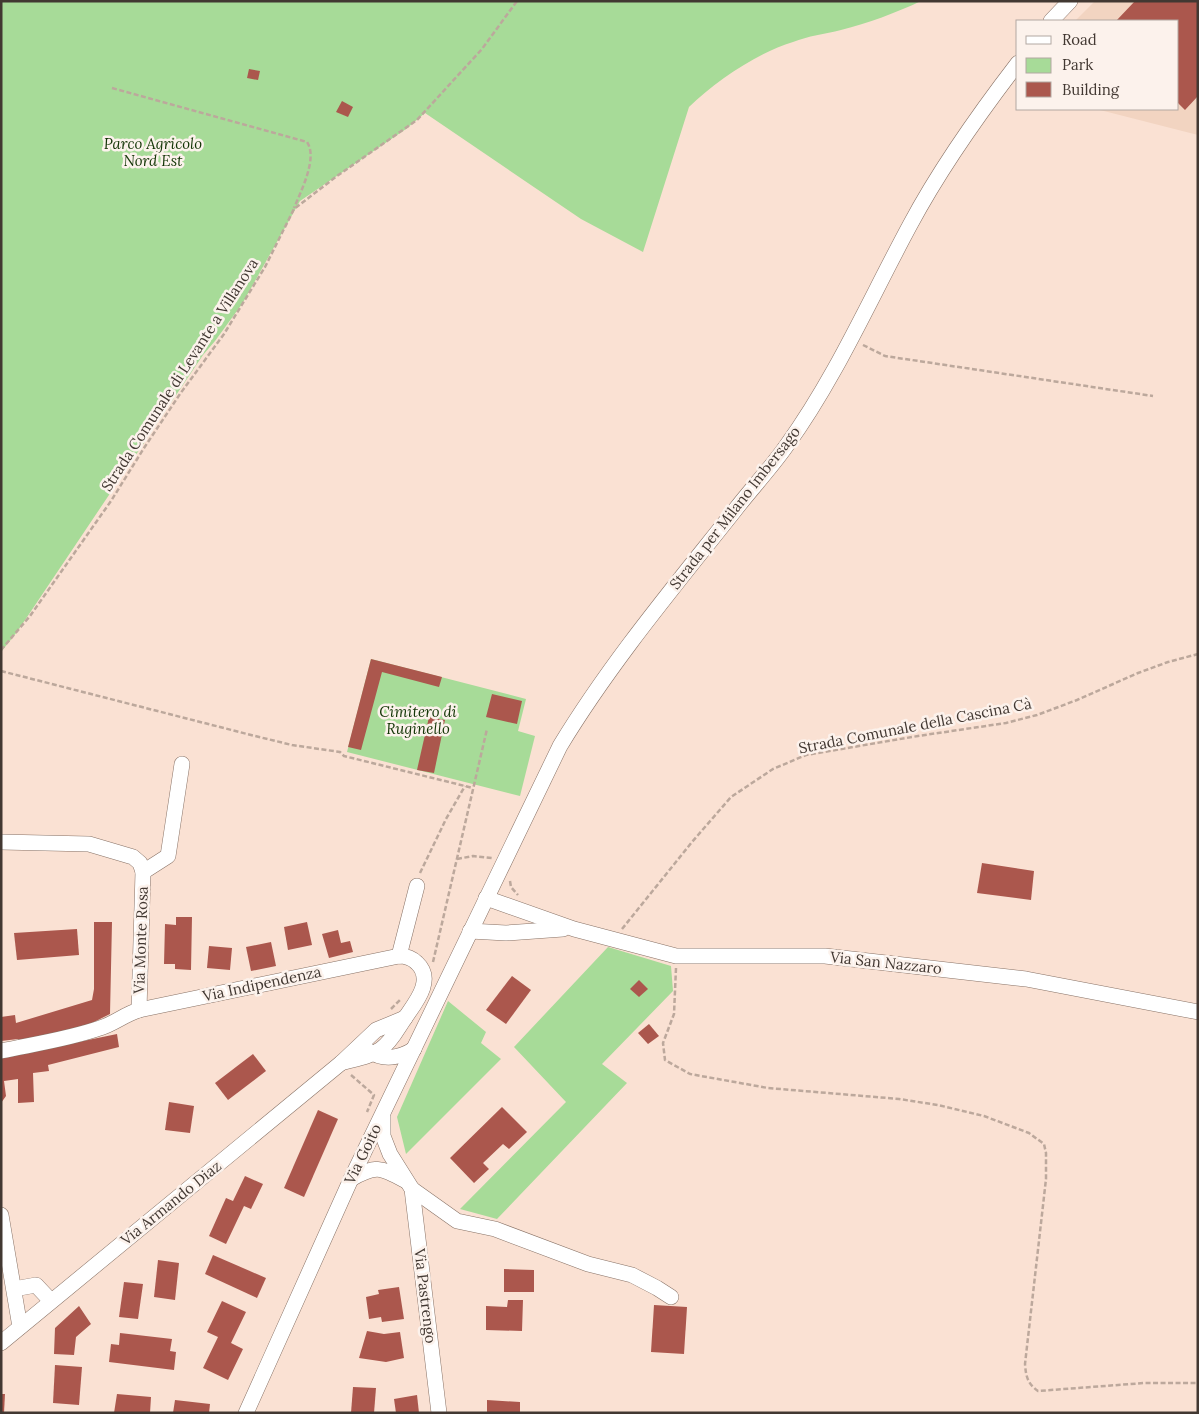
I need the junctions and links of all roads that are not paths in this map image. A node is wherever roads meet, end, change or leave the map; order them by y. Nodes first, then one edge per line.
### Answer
1 (1070, 1) edge
2 (1052, 20) edge
3 (1016, 66) edge
4 (182, 764) dead end
5 (1, 842) edge
6 (143, 872) junction
7 (417, 886) road end
8 (486, 898) junction
9 (516, 909) junction
10 (574, 930) junction
11 (470, 931) junction
12 (506, 934) junction
13 (400, 956) junction
14 (139, 1010) junction
15 (1198, 1012) edge
16 (405, 1018) junction
17 (424, 1031) junction
18 (414, 1049) junction
19 (1, 1051) edge
20 (373, 1051) junction
21 (395, 1088) junction
22 (383, 1114) junction
23 (351, 1179) junction
24 (409, 1185) junction
25 (1, 1215) edge
26 (14, 1289) junction
27 (671, 1297) dead end
28 (52, 1301) junction
29 (20, 1328) junction
30 (1, 1343) edge
31 (246, 1413) edge
32 (440, 1413) edge

1 - 2 street
3 - 8 street, Strada per Milano Imbersago
4 - 6 street
5 - 6 street, Via Monte Rosa
6 - 14 street, Via Monte Rosa
7 - 13 street
8 - 9 street, Via San Nazzaro
8 - 11 street, Via Goito
9 - 10 street, Via San Nazzaro
9 - 12 street
10 - 12 street, Via San Nazzaro
10 - 15 street, Via San Nazzaro
11 - 12 street, Via San Nazzaro
11 - 17 street, Via Goito
13 - 14 street, Via Indipendenza
13 - 16 street
14 - 19 street, Via Indipendenza
16 - 17 street
16 - 20 street
17 - 18 street, Via Goito
18 - 20 street, Via Armando Diaz
18 - 21 street, Via Goito
20 - 21 street
20 - 28 street, Via Armando Diaz
21 - 22 street, Via Goito
22 - 23 street, Via Goito
22 - 24 street, Via Pastrengo
23 - 24 street
23 - 31 street, Via Goito
24 - 27 street
24 - 32 street, Via Pastrengo
25 - 26 street
26 - 28 street
26 - 29 street
28 - 29 street, Via Armando Diaz
29 - 30 street, Via Armando Diaz

